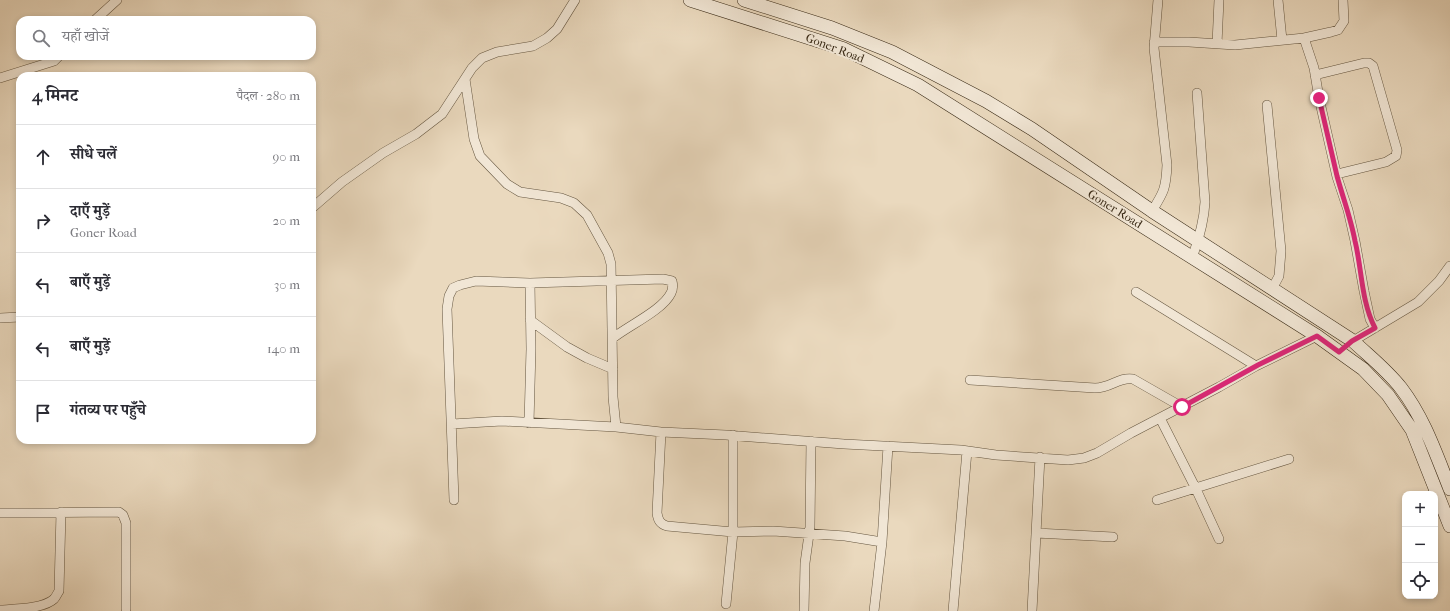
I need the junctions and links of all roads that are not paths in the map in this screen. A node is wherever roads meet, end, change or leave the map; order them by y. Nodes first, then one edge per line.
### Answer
1 (118, 0) edge
2 (575, 0) edge
3 (690, 0) edge
4 (744, 0) edge
5 (1158, 0) edge
6 (1219, 0) edge
7 (1278, 0) edge
8 (1343, 0) edge
9 (100, 16) edge
10 (1304, 38) junction
11 (1282, 40) junction
12 (1154, 42) junction
13 (1217, 44) junction
14 (55, 60) edge
15 (19, 72) edge
16 (16, 73) edge
17 (1315, 75) junction
18 (0, 78) edge
19 (465, 79) junction
20 (1197, 94) dead end
21 (986, 101) junction
22 (1267, 105) dead end
23 (974, 120) junction
24 (1337, 174) junction
25 (322, 199) junction
26 (316, 200) edge
27 (316, 204) edge
28 (1152, 211) junction
29 (1198, 242) junction
30 (1192, 258) junction
31 (1450, 266) edge
32 (611, 281) junction
33 (530, 283) junction
34 (1272, 289) junction
35 (1136, 292) dead end
36 (16, 317) edge
37 (0, 318) edge
38 (530, 320) junction
39 (1327, 324) junction
40 (1375, 328) junction
41 (1317, 336) junction
42 (613, 338) junction
43 (1352, 341) junction
44 (1339, 352) junction
45 (1256, 366) junction
46 (613, 369) junction
47 (970, 380) dead end
48 (1182, 407) junction
49 (1160, 418) junction
50 (529, 423) junction
51 (452, 424) junction
52 (616, 427) junction
53 (661, 432) junction
54 (733, 435) junction
55 (811, 441) junction
56 (888, 446) junction
57 (967, 451) junction
58 (1040, 457) junction
59 (1288, 459) dead end
60 (1196, 489) junction
61 (1450, 489) edge
62 (454, 500) dead end
63 (1157, 500) dead end
64 (61, 512) junction
65 (0, 513) edge
66 (1450, 526) edge
67 (733, 532) junction
68 (809, 533) junction
69 (1036, 533) junction
70 (1113, 537) dead end
71 (1219, 539) dead end
72 (882, 542) junction
73 (726, 604) dead end
74 (126, 609) dead end
75 (0, 610) edge
76 (804, 611) edge
77 (874, 611) edge
78 (953, 611) edge
79 (1032, 611) edge

1 - 9 street
2 - 19 street
3 - 23 street, Goner Road
4 - 21 street, Goner Road
5 - 12 street
6 - 13 street
7 - 11 street
8 - 10 street
10 - 11 street
10 - 17 street
11 - 13 street
12 - 13 street
12 - 28 street
14 - 15 street
16 - 18 street
17 - 24 street
17 - 24 street
19 - 25 street
19 - 32 street
20 - 29 street
21 - 23 street
21 - 28 street, Goner Road
22 - 34 street
23 - 30 street, Goner Road
24 - 40 street
25 - 26 street
25 - 27 street
28 - 29 street, Goner Road
29 - 30 street
29 - 34 street, Goner Road
30 - 41 street, Goner Road
31 - 40 street
32 - 33 street
32 - 42 street
32 - 42 street
33 - 38 street
33 - 51 street
34 - 39 street, Goner Road
35 - 45 street
36 - 37 street
38 - 46 street
38 - 50 street
39 - 41 street
39 - 43 street, Goner Road
40 - 43 street
41 - 44 street, Goner Road
41 - 45 street
42 - 46 street
43 - 44 street
43 - 61 street, Goner Road
44 - 66 street, Goner Road
45 - 48 street
46 - 52 street
47 - 48 street
48 - 49 street
49 - 58 street
49 - 60 street
50 - 51 street
50 - 52 street
51 - 62 street
52 - 53 street
53 - 54 street
53 - 67 street
54 - 55 street
54 - 67 street
55 - 56 street
55 - 68 street
56 - 57 street
56 - 72 street
57 - 58 street
57 - 78 street
58 - 69 street
59 - 60 street
60 - 63 street
60 - 71 street
64 - 65 street
64 - 74 street
64 - 75 street
67 - 68 street
67 - 73 street
68 - 72 street
68 - 76 street
69 - 70 street
69 - 79 street
72 - 77 street

